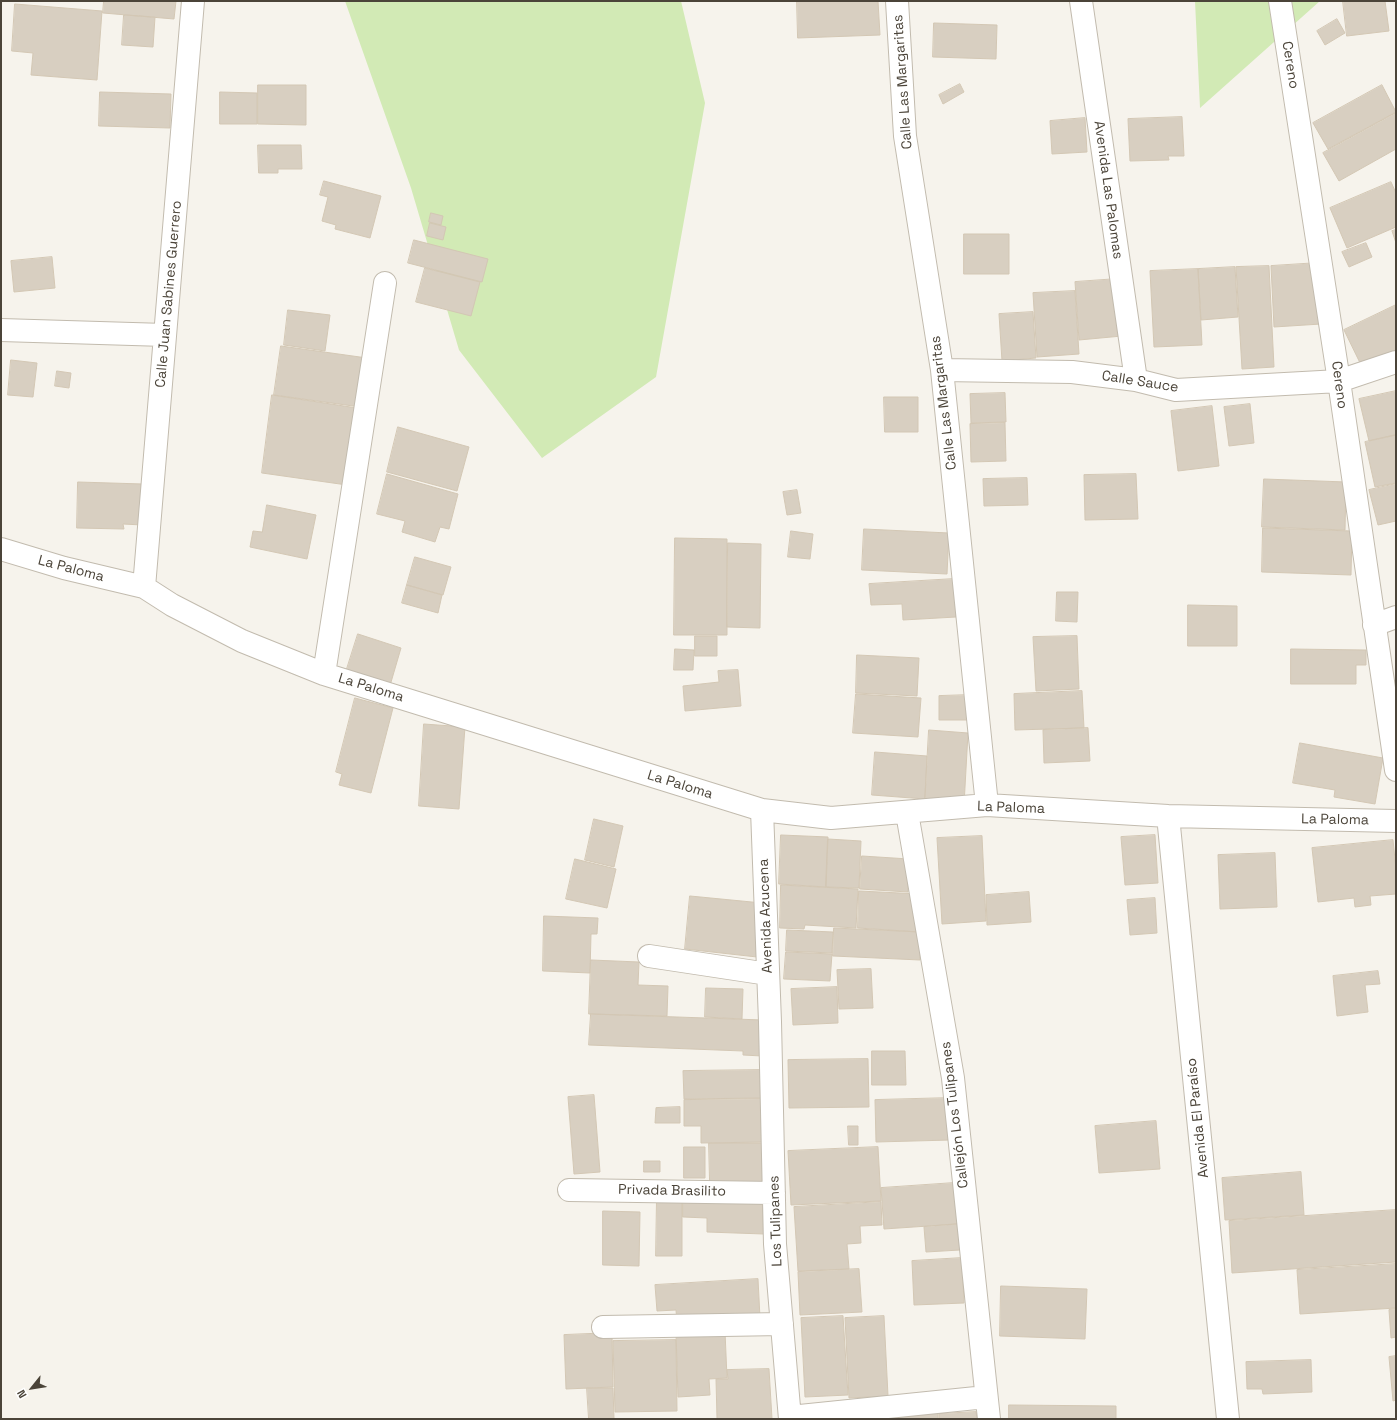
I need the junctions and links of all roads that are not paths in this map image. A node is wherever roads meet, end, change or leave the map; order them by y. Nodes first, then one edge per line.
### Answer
1 (193, 1) edge
2 (897, 1) edge
3 (1081, 1) edge
4 (1280, 1) edge
5 (385, 283) dead end
6 (1, 330) edge
7 (165, 335) junction
8 (1396, 362) edge
9 (942, 370) junction
10 (1136, 380) junction
11 (1339, 381) junction
12 (1, 549) edge
13 (144, 587) junction
14 (1396, 617) edge
15 (1374, 625) junction
16 (324, 674) junction
17 (1396, 770) edge
18 (987, 805) junction
19 (762, 810) junction
20 (907, 813) junction
21 (1168, 816) junction
22 (1396, 821) edge
23 (649, 956) dead end
24 (768, 974) junction
25 (770, 1022) joint
26 (569, 1190) dead end
27 (774, 1193) junction
28 (782, 1324) junction
29 (603, 1327) dead end
30 (986, 1397) junction
31 (790, 1418) edge
32 (989, 1419) edge
33 (1228, 1419) edge

1 - 7 street, Calle Juan Sabines Guerrero
2 - 9 street, Calle Las Margaritas
3 - 10 street, Avenida Las Palomas
4 - 11 street, Cereno
5 - 16 street
6 - 7 street
7 - 13 street, Calle Juan Sabines Guerrero
8 - 11 street, Calle Sauce
9 - 10 street, Calle Sauce
9 - 18 street, Calle Las Margaritas
10 - 11 street, Calle Sauce
11 - 15 street, Cereno
12 - 13 street, La Paloma
13 - 16 street, La Paloma
14 - 15 street
15 - 17 street, Cereno
16 - 19 street, La Paloma
18 - 20 street, La Paloma
18 - 21 street, La Paloma
19 - 20 street, La Paloma
19 - 24 street, Avenida Azucena
20 - 30 street, Callejón Los Tulipanes
21 - 22 street, La Paloma
21 - 33 street, Avenida El Paraíso
23 - 24 street
24 - 25 street, Avenida Azucena
25 - 27 street, Los Tulipanes
26 - 27 street, Privada Brasilito
27 - 28 street, Los Tulipanes
28 - 29 street
28 - 31 street, Los Tulipanes
30 - 31 street
30 - 32 street, Callejón Los Tulipanes

